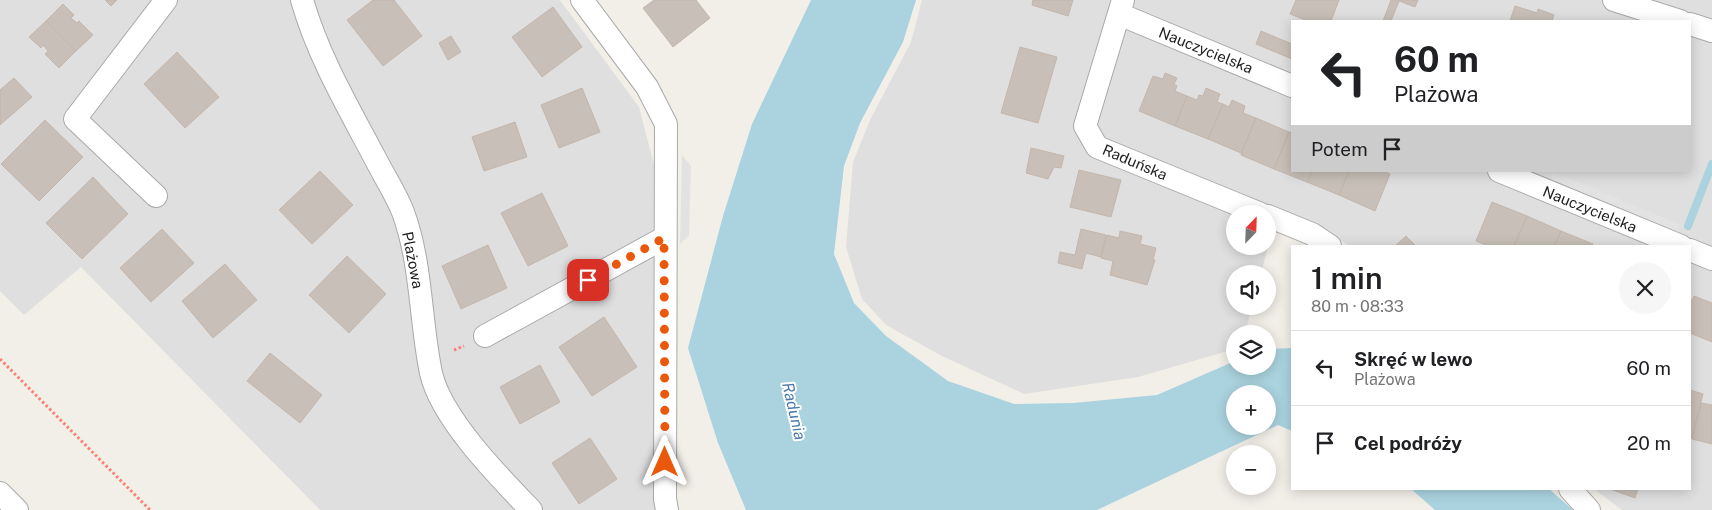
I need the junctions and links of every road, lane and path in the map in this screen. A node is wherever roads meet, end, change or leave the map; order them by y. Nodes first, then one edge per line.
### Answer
1 (166, 0) edge
2 (302, 0) edge
3 (582, 0) edge
4 (1614, 0) edge
5 (1121, 7) edge
6 (1677, 20) edge
7 (1691, 24) edge
8 (1712, 31) edge
9 (1291, 86) edge
10 (1501, 172) edge
11 (156, 196) dead end
12 (1240, 205) edge
13 (1276, 219) edge
14 (664, 238) junction
15 (1328, 245) edge
16 (1679, 245) edge
17 (484, 336) dead end
18 (0, 358) edge
19 (1571, 490) edge
20 (0, 493) edge
21 (17, 510) edge
22 (150, 510) edge
23 (531, 510) edge
24 (667, 510) edge
25 (1589, 510) edge

1 - 11 street
2 - 23 street, Plażowa
3 - 14 street
4 - 6 street
5 - 9 street, Nauczycielska
5 - 12 street, Raduńska
7 - 8 street
10 - 16 street, Nauczycielska
13 - 15 street
14 - 17 street
14 - 24 street
18 - 22 path
19 - 25 street
20 - 21 street

